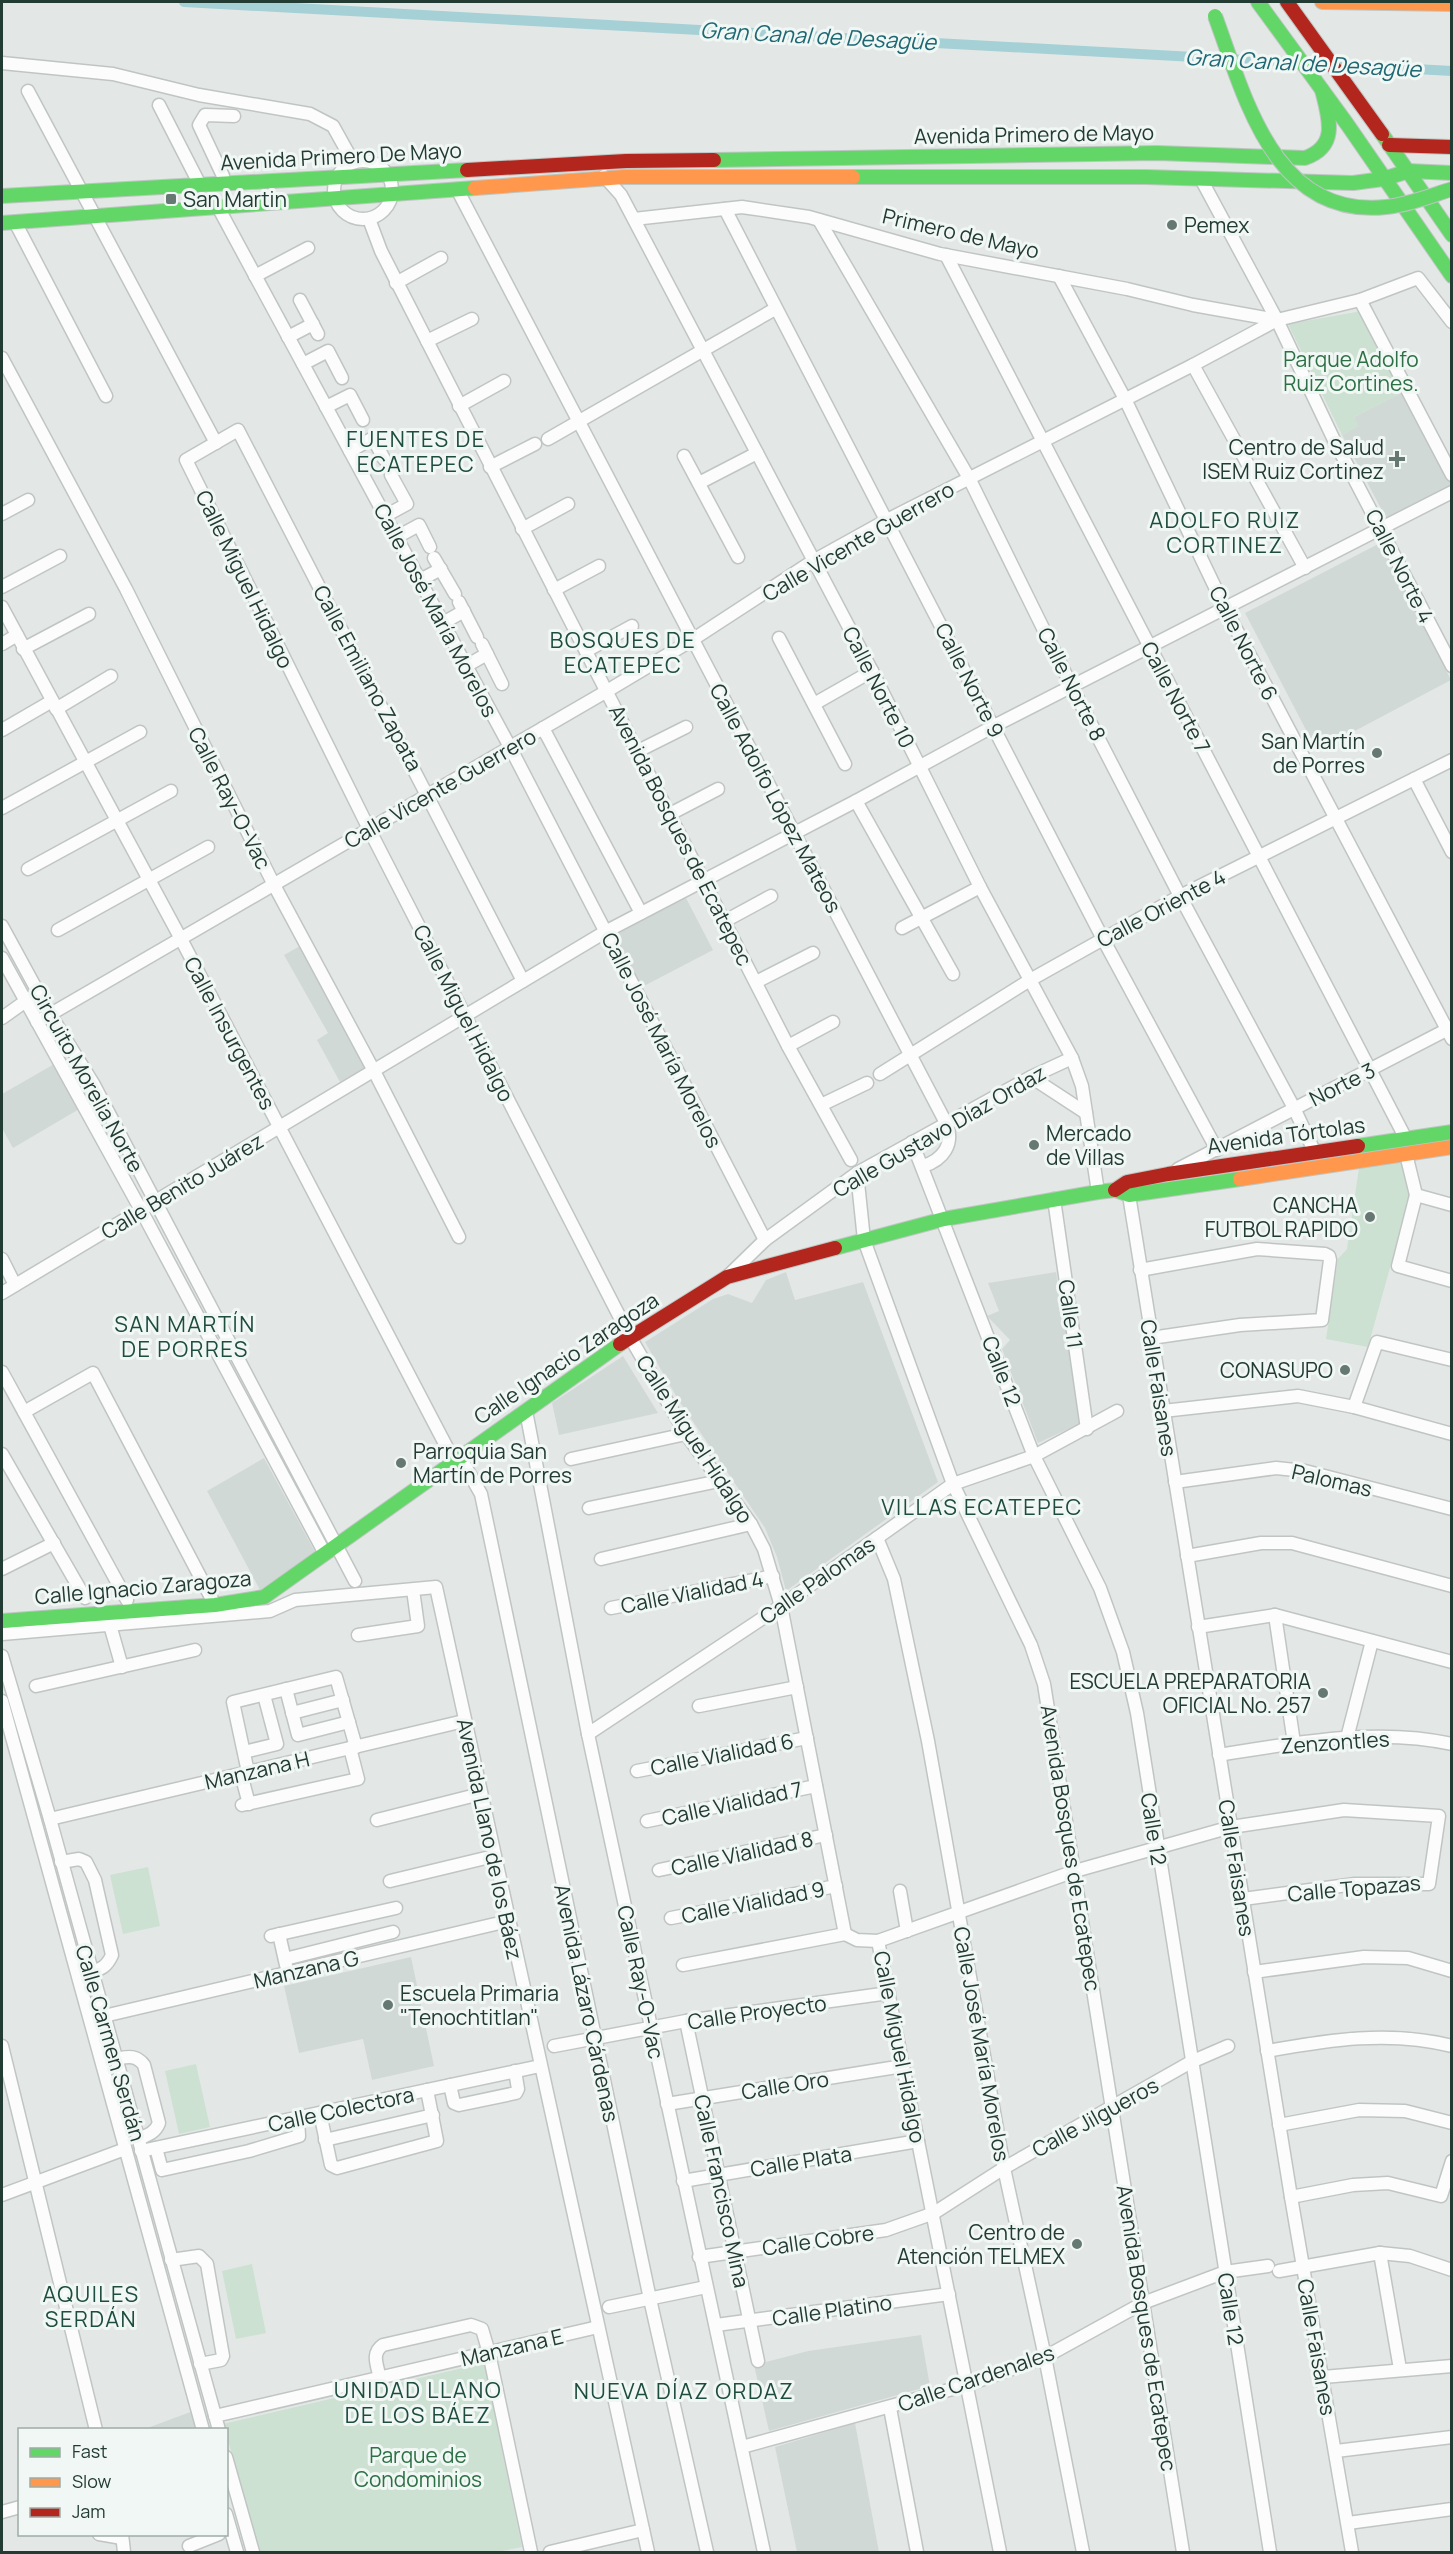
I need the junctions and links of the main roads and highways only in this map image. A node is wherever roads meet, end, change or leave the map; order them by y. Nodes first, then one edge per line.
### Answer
1 (1209, 2) edge
2 (1258, 2) edge
3 (1287, 2) edge
4 (1322, 2) edge
5 (1452, 4) edge
6 (1322, 90) junction
7 (1389, 145) junction
8 (1452, 147) edge
9 (682, 161) joint
10 (1409, 171) junction
11 (1452, 173) edge
12 (1383, 179) junction
13 (1452, 189) edge
14 (2, 196) edge
15 (1452, 214) edge
16 (8, 222) edge
17 (1452, 225) edge
18 (1452, 235) edge
19 (1452, 276) edge
20 (1452, 1132) edge
21 (1452, 1147) edge
22 (1128, 1188) junction
23 (2, 1621) edge

1 - 13 main road, bridge
2 - 6 main road
3 - 7 main road
4 - 5 main road
6 - 9 main road, Avenida Primero de Mayo
6 - 12 main road
7 - 8 main road
7 - 10 main road
9 - 14 main road, Avenida Primero De Mayo
10 - 11 main road
10 - 12 main road
10 - 18 main road
12 - 16 main road, Avenida Primero de Mayo
12 - 19 main road
15 - 17 main road
20 - 22 main road, Avenida Tórtolas
21 - 22 main road, Avenida Tórtolas
22 - 23 main road, Calle Ignacio Zaragoza

